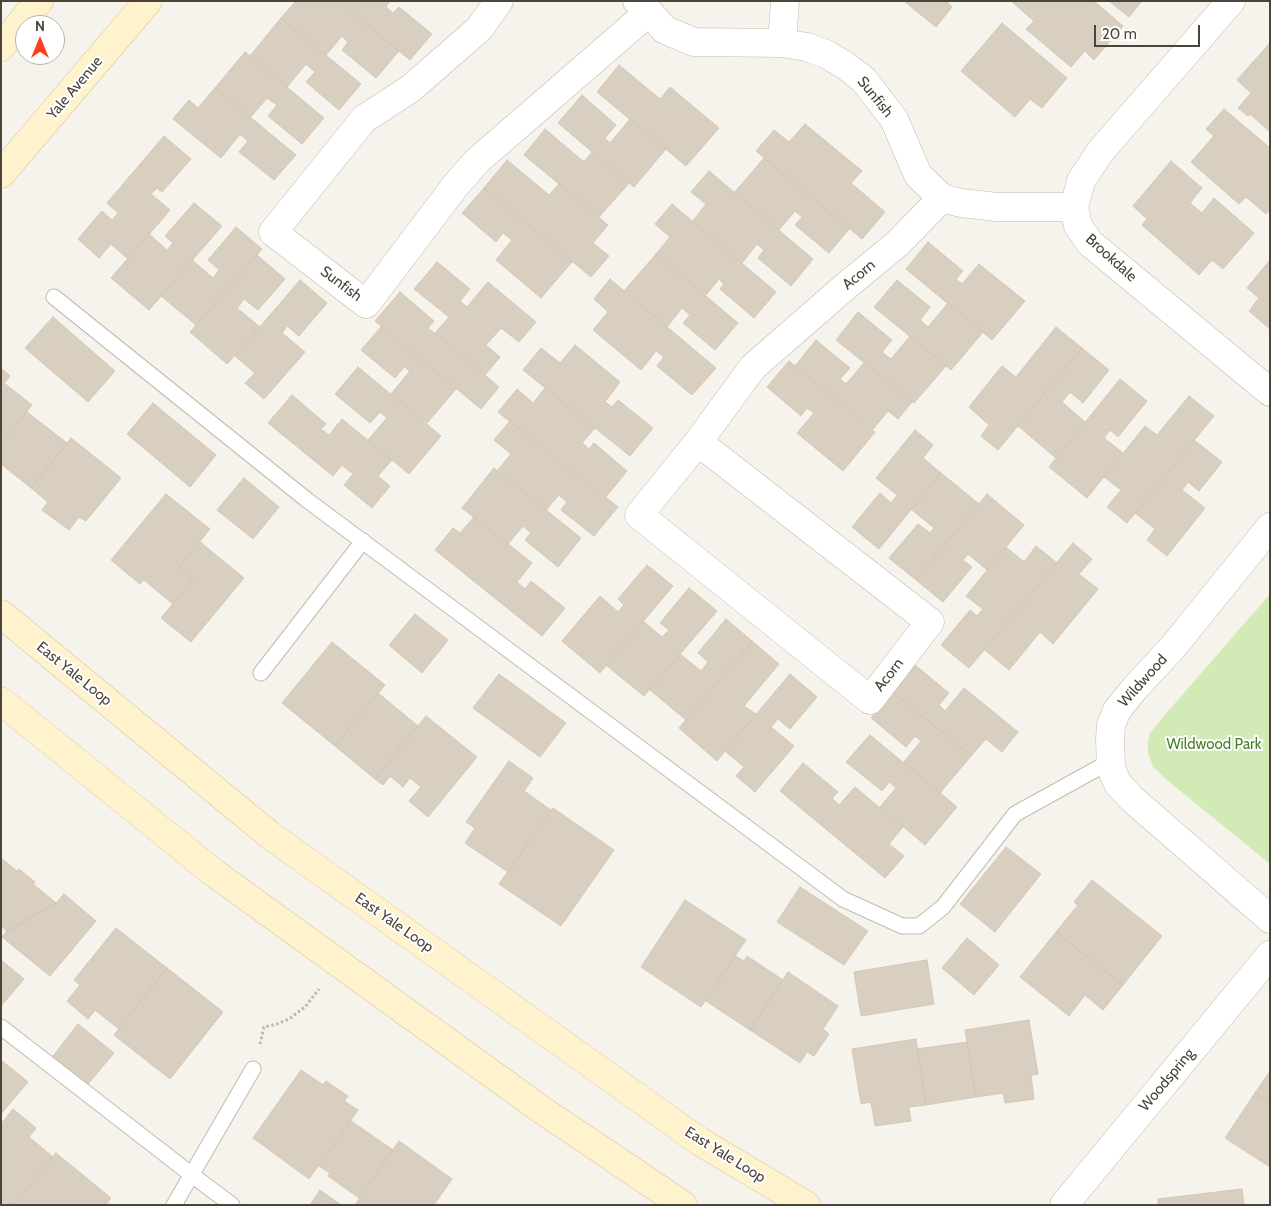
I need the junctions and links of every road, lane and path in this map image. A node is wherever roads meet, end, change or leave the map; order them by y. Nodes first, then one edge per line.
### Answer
1 (39, 1) edge
2 (148, 1) edge
3 (499, 1) edge
4 (785, 1) edge
5 (1231, 1) edge
6 (643, 7) edge
7 (782, 43) junction
8 (1, 47) edge
9 (1, 174) edge
10 (942, 198) junction
11 (1074, 207) junction
12 (54, 297) dead end
13 (1270, 392) edge
14 (698, 442) junction
15 (1270, 527) edge
16 (363, 541) junction
17 (1, 614) edge
18 (262, 673) dead end
19 (1, 702) edge
20 (1111, 761) junction
21 (1270, 919) edge
22 (1270, 955) edge
23 (338, 964) junction
24 (1, 1027) edge
25 (253, 1069) joint
26 (192, 1175) junction
27 (174, 1205) edge
28 (232, 1205) edge
29 (683, 1205) edge
30 (806, 1205) edge
31 (1064, 1205) edge

1 - 8 main road
2 - 9 main road, Yale Avenue
3 - 6 street, Sunfish
4 - 7 street
5 - 11 street
6 - 7 street, Sunfish
7 - 10 street, Sunfish
10 - 11 street, Sunfish
10 - 14 street, Acorn
11 - 13 street, Brookdale
12 - 16 lane
14 - 14 street, Acorn
15 - 20 street, Wildwood
16 - 18 lane
16 - 20 lane
17 - 30 main road, East Yale Loop
19 - 23 main road
20 - 21 street, Wildwood
22 - 31 street, Woodspring
23 - 25 path
23 - 29 main road
24 - 26 lane
25 - 26 lane
26 - 27 lane
26 - 28 lane

